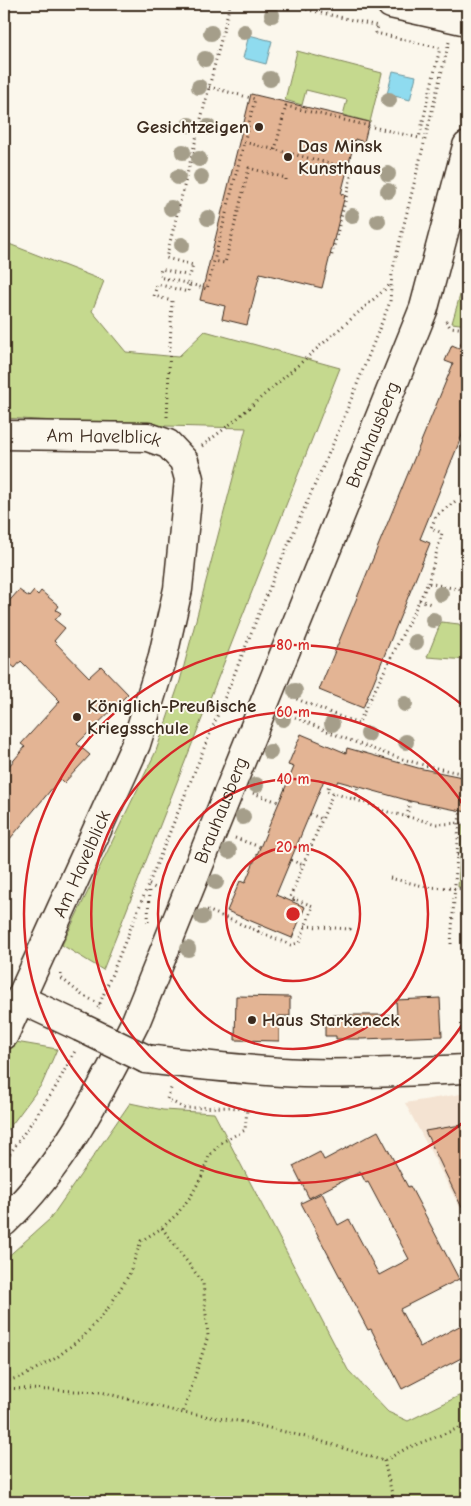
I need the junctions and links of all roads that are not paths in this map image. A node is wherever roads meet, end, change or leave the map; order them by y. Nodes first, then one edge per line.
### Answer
1 (391, 4) edge
2 (461, 20) edge
3 (467, 146) edge
4 (4, 435) edge
5 (20, 999) junction
6 (4, 1035) edge
7 (467, 1069) edge
8 (4, 1222) edge

1 - 2 street
3 - 8 street, Brauhausberg
4 - 5 street, Am Havelblick
5 - 6 street, Am Havelblick
5 - 7 street, bridge

